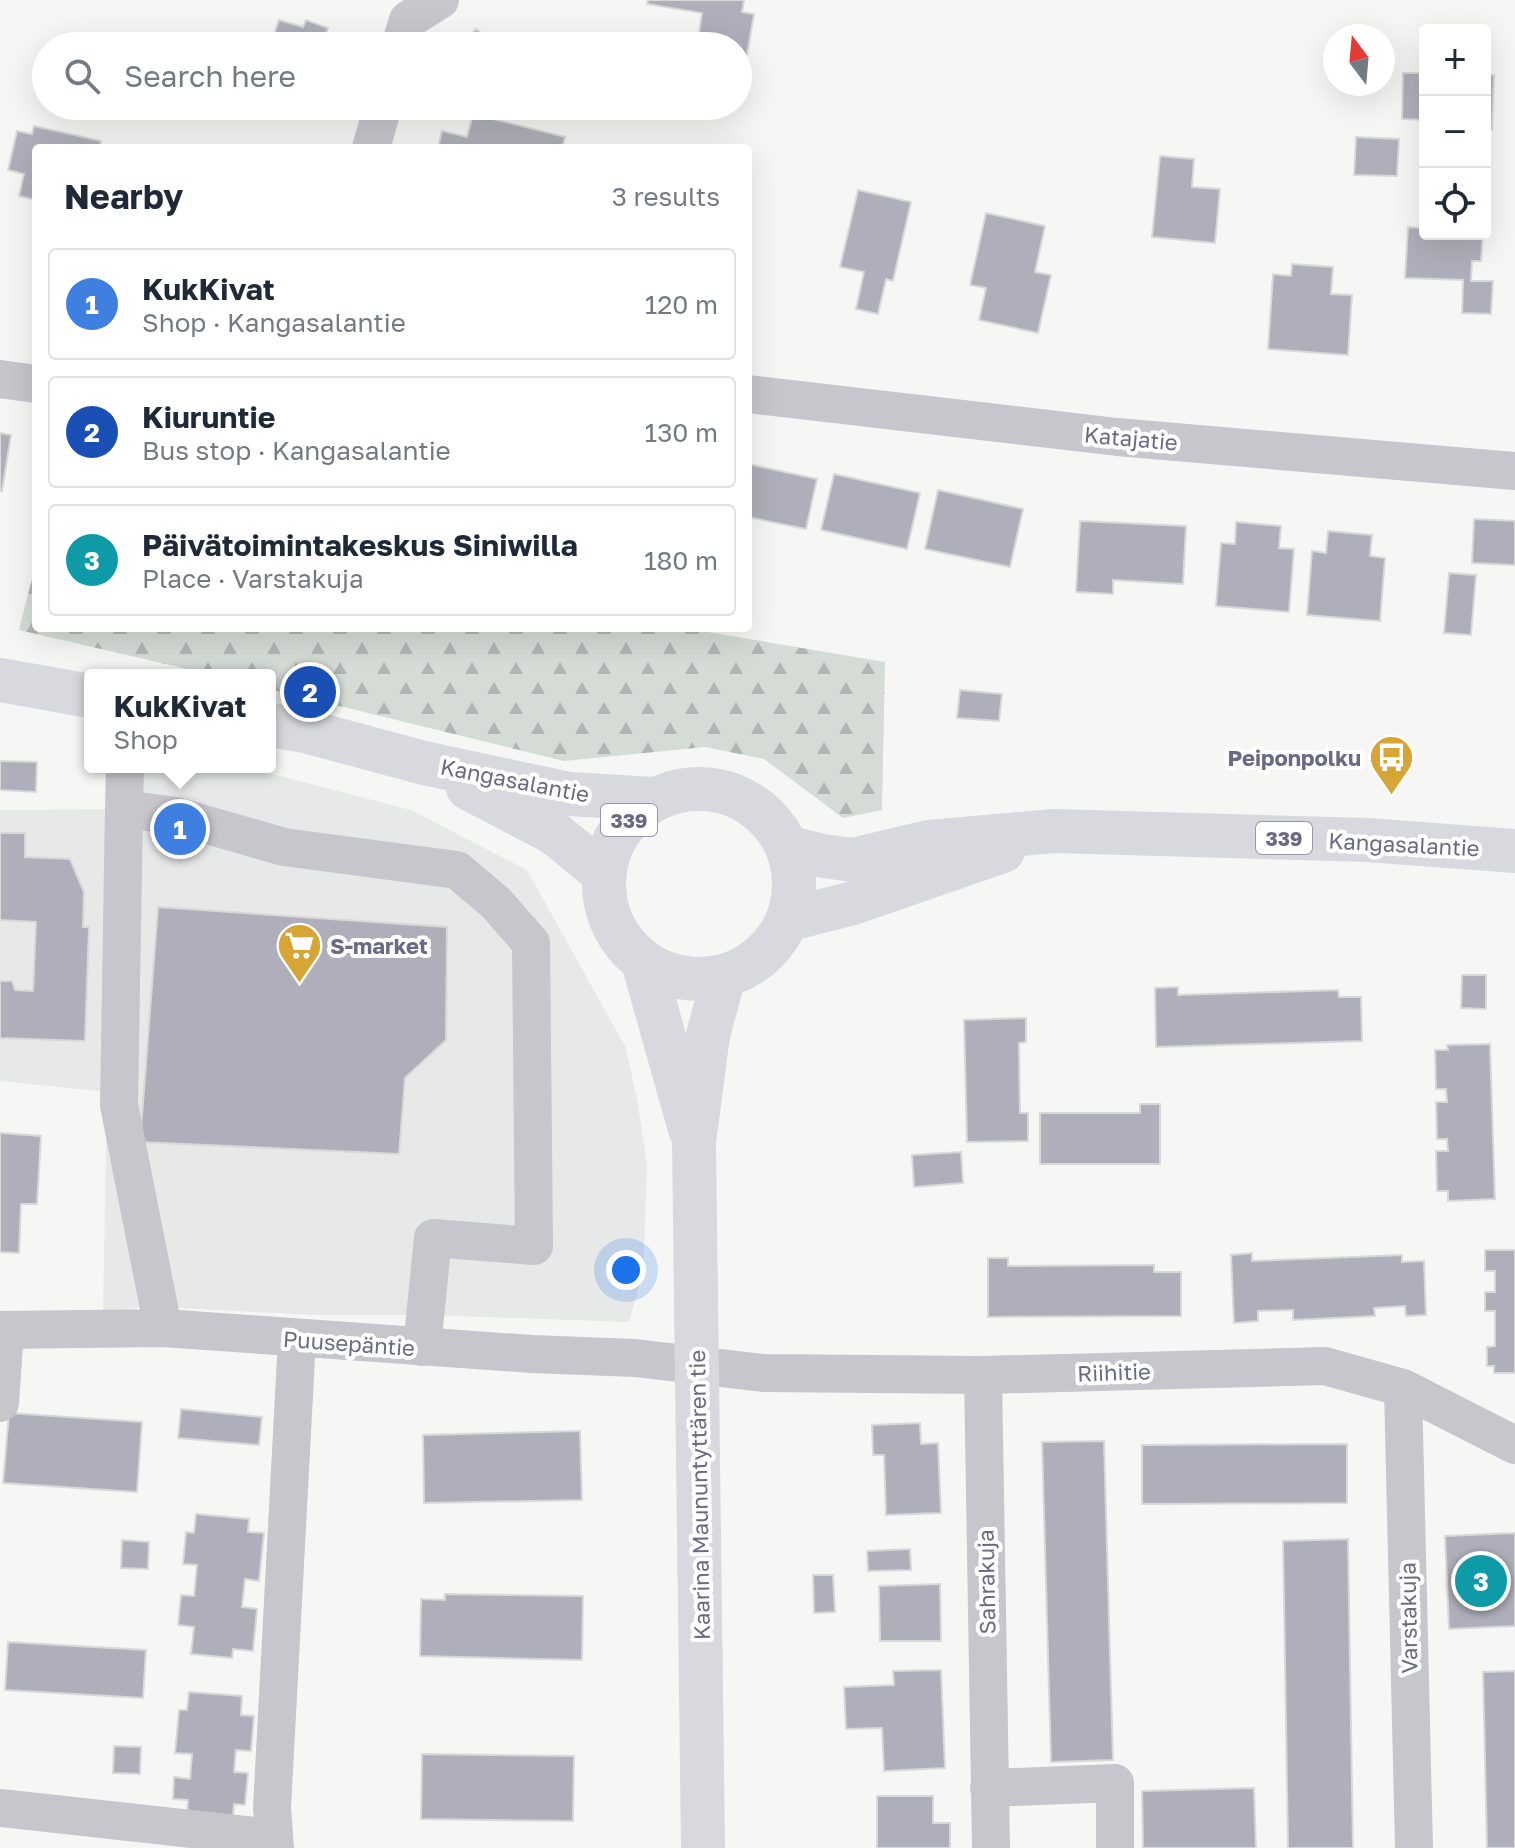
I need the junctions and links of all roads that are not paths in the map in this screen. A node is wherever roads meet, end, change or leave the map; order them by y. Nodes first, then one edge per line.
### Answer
1 (440, 0) edge
2 (407, 22) edge
3 (379, 120) edge
4 (372, 144) edge
5 (0, 379) edge
6 (32, 383) edge
7 (752, 394) edge
8 (1515, 471) edge
9 (0, 680) edge
10 (84, 695) edge
11 (276, 726) edge
12 (424, 763) junction
13 (125, 773) edge
14 (654, 799) junction
15 (124, 809) junction
16 (1054, 831) junction
17 (787, 847) junction
18 (1515, 851) edge
19 (604, 874) junction
20 (787, 920) junction
21 (643, 962) junction
22 (724, 976) junction
23 (694, 1142) junction
24 (163, 1328) junction
25 (3, 1330) edge
26 (297, 1339) junction
27 (422, 1347) junction
28 (697, 1364) junction
29 (983, 1375) junction
30 (1403, 1388) junction
31 (0, 1403) edge
32 (1515, 1445) edge
33 (989, 1788) junction
34 (0, 1808) edge
35 (274, 1843) edge
36 (703, 1848) edge
37 (991, 1848) edge
38 (1115, 1848) edge
39 (1414, 1848) edge

1 - 2 street
3 - 4 street
5 - 6 street
7 - 8 street, Katajatie
9 - 10 main road
11 - 12 main road, Kangasalantie / 339
12 - 14 main road, Kangasalantie / 339
12 - 19 main road, Kangasalantie / 339
13 - 15 street
14 - 17 main road, 339
14 - 19 main road, 339
15 - 24 street
15 - 27 street
16 - 17 main road, Kangasalantie / 339
16 - 18 main road, Kangasalantie / 339
16 - 20 main road, Kangasalantie / 339
17 - 20 main road, 339
19 - 21 main road, 339
20 - 22 main road, 339
21 - 22 main road, 339
21 - 23 main road, Kaarina Maununtyttären tie
22 - 23 main road, Kaarina Maununtyttären tie
23 - 28 main road, Kaarina Maununtyttären tie
24 - 25 street, Puusepäntie
24 - 26 street, Puusepäntie
25 - 31 street
26 - 27 street, Puusepäntie
26 - 35 street
27 - 28 street, Puusepäntie
28 - 29 street, Riihitie
28 - 36 main road, Kaarina Maununtyttären tie
29 - 30 street, Riihitie
29 - 33 street, Sahrakuja
30 - 32 street, Riihitie
30 - 39 street, Varstakuja
33 - 37 street, Sahrakuja
33 - 38 street
34 - 35 street

